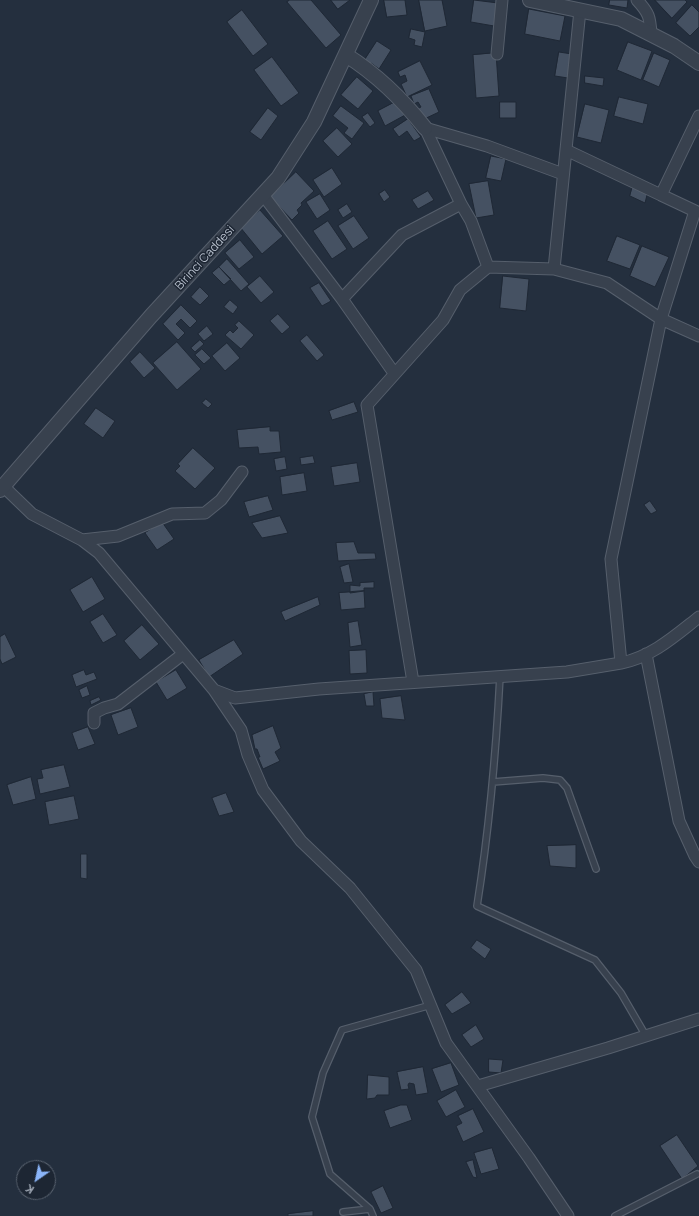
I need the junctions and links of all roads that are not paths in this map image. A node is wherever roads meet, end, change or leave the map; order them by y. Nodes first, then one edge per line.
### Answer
1 (371, 0) edge
2 (502, 0) edge
3 (530, 0) edge
4 (641, 1) edge
5 (580, 10) junction
6 (651, 34) junction
7 (497, 54) dead end
8 (346, 55) junction
9 (699, 63) edge
10 (699, 116) edge
11 (425, 128) junction
12 (566, 150) junction
13 (563, 174) junction
14 (262, 195) junction
15 (661, 195) junction
16 (461, 204) junction
17 (488, 267) junction
18 (554, 269) junction
19 (342, 299) junction
20 (661, 319) junction
21 (699, 336) edge
22 (394, 373) junction
23 (242, 472) dead end
24 (1, 488) edge
25 (82, 540) junction
26 (699, 617) edge
27 (183, 654) junction
28 (646, 654) junction
29 (621, 663) junction
30 (500, 676) junction
31 (413, 682) junction
32 (214, 690) junction
33 (94, 723) dead end
34 (493, 782) junction
35 (699, 862) edge
36 (596, 869) dead end
37 (431, 1005) junction
38 (699, 1019) edge
39 (646, 1036) junction
40 (478, 1086) junction
41 (697, 1174) dead end
42 (370, 1209) junction
43 (342, 1212) dead end
44 (373, 1216) edge
45 (568, 1216) edge
46 (615, 1216) edge

1 - 8 street, Birinci Caddesi
2 - 7 street
3 - 5 street
4 - 6 street
5 - 6 street
5 - 12 street
6 - 9 street
8 - 11 street
8 - 14 street, Birinci Caddesi
10 - 15 street
11 - 13 street
11 - 16 street
12 - 13 street
12 - 15 street
13 - 18 street
14 - 19 street
14 - 24 street, Birinci Caddesi
15 - 20 street
16 - 17 street
16 - 19 street
17 - 18 street
17 - 22 street
18 - 20 street
19 - 22 street
20 - 21 street
20 - 29 street
22 - 31 street
23 - 25 street
24 - 25 street
25 - 27 street
26 - 28 street
27 - 32 street
27 - 33 street
28 - 29 street
28 - 35 street
29 - 30 street
30 - 31 street
30 - 34 lane
31 - 32 street
32 - 37 street
34 - 36 lane
34 - 39 lane
37 - 40 street
37 - 42 lane
38 - 39 street
39 - 40 street
40 - 45 street
41 - 46 lane
42 - 43 lane
42 - 44 lane

